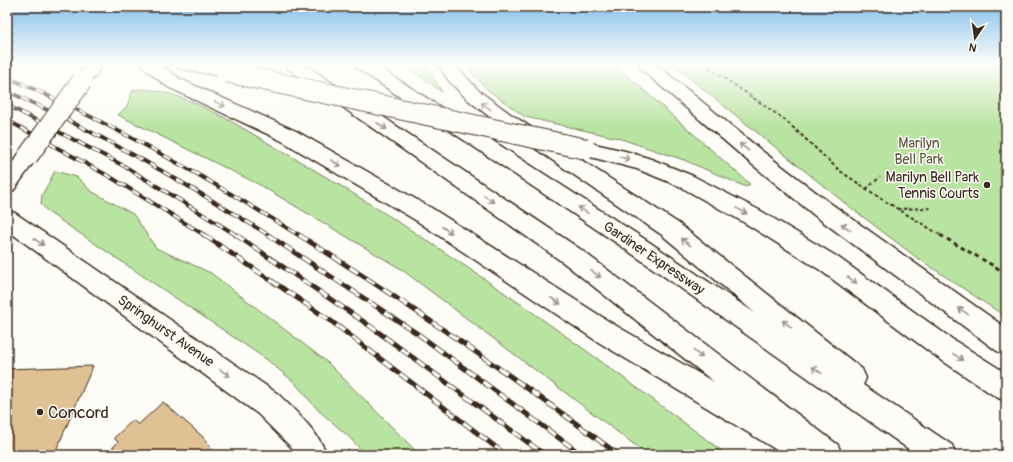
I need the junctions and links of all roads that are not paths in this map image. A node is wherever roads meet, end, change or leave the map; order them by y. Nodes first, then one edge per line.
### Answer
1 (79, 86) edge
2 (180, 86) edge
3 (289, 86) edge
4 (324, 86) edge
5 (396, 86) edge
6 (464, 86) edge
7 (672, 86) edge
8 (7, 185) edge
9 (7, 219) edge
10 (1006, 343) edge
11 (1006, 388) edge
12 (313, 455) edge
13 (812, 455) edge
14 (828, 455) edge
15 (942, 455) edge
16 (947, 455) edge

1 - 8 main road, bridge
2 -> 13 main road
3 -> 11 main road, bridge
4 -> 14 main road
15 -> 5 main road, Gardiner Expressway
16 -> 6 main road
10 -> 7 main road
9 -> 12 main road, Springhurst Avenue

